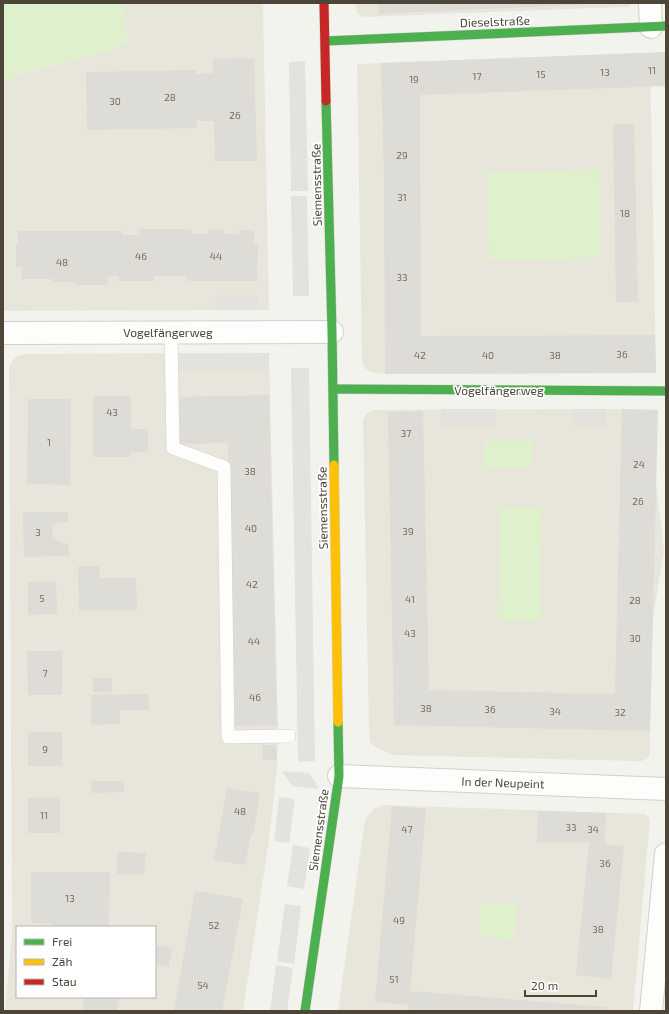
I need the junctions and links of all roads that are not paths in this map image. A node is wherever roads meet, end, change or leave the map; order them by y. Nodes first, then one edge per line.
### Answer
1 (324, 3) edge
2 (650, 3) edge
3 (659, 27) edge
4 (326, 41) junction
5 (332, 332) junction
6 (3, 333) edge
7 (172, 333) junction
8 (333, 390) junction
9 (666, 391) edge
10 (290, 736) dead end
11 (339, 776) junction
12 (666, 789) edge
13 (666, 854) edge
14 (305, 1011) edge
15 (651, 1011) edge

1 - 4 street, Siemensstraße
2 - 3 street
3 - 4 street, Dieselstraße
4 - 5 street, Siemensstraße
5 - 7 street, Vogelfängerweg
5 - 8 street, Siemensstraße
6 - 7 street, Vogelfängerweg
7 - 10 lane
8 - 9 street, Vogelfängerweg
8 - 11 street, Siemensstraße
11 - 12 street, In der Neupeint
11 - 14 street, Siemensstraße
13 - 15 street

